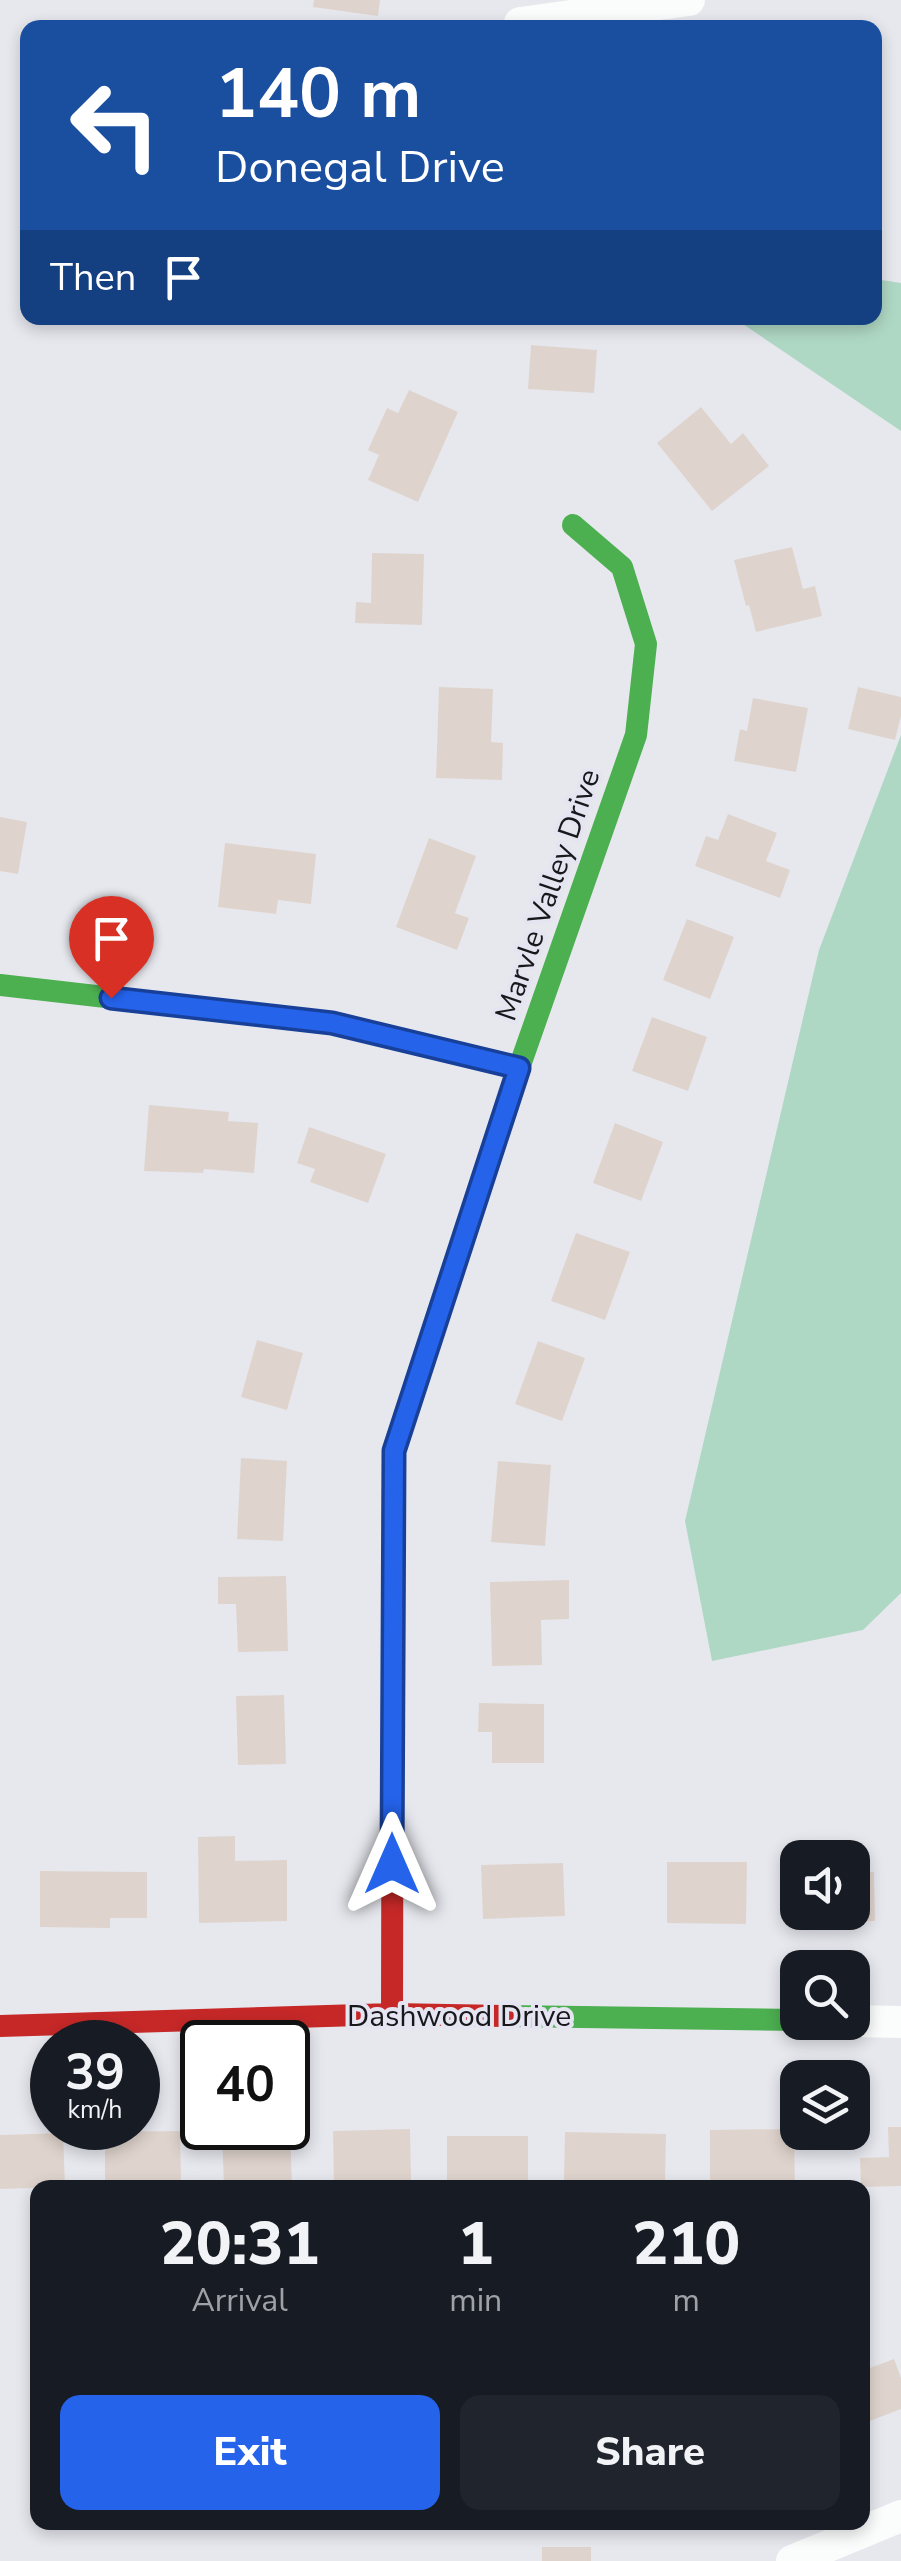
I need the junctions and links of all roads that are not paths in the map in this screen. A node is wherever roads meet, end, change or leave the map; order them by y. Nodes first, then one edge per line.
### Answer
1 (689, 0) edge
2 (542, 20) edge
3 (573, 524) dead end
4 (0, 985) edge
5 (519, 1068) junction
6 (392, 2014) junction
7 (780, 2020) edge
8 (870, 2021) edge
9 (901, 2022) edge
10 (0, 2026) edge
11 (901, 2516) edge
12 (870, 2529) edge
13 (867, 2530) edge
14 (792, 2561) edge

1 - 2 street
3 - 5 street, Marvle Valley Drive
4 - 5 street
5 - 6 street, Marvle Valley Drive
6 - 7 street, Dashwood Drive
6 - 10 street, Dashwood Drive
8 - 9 street
11 - 12 street
13 - 14 street

